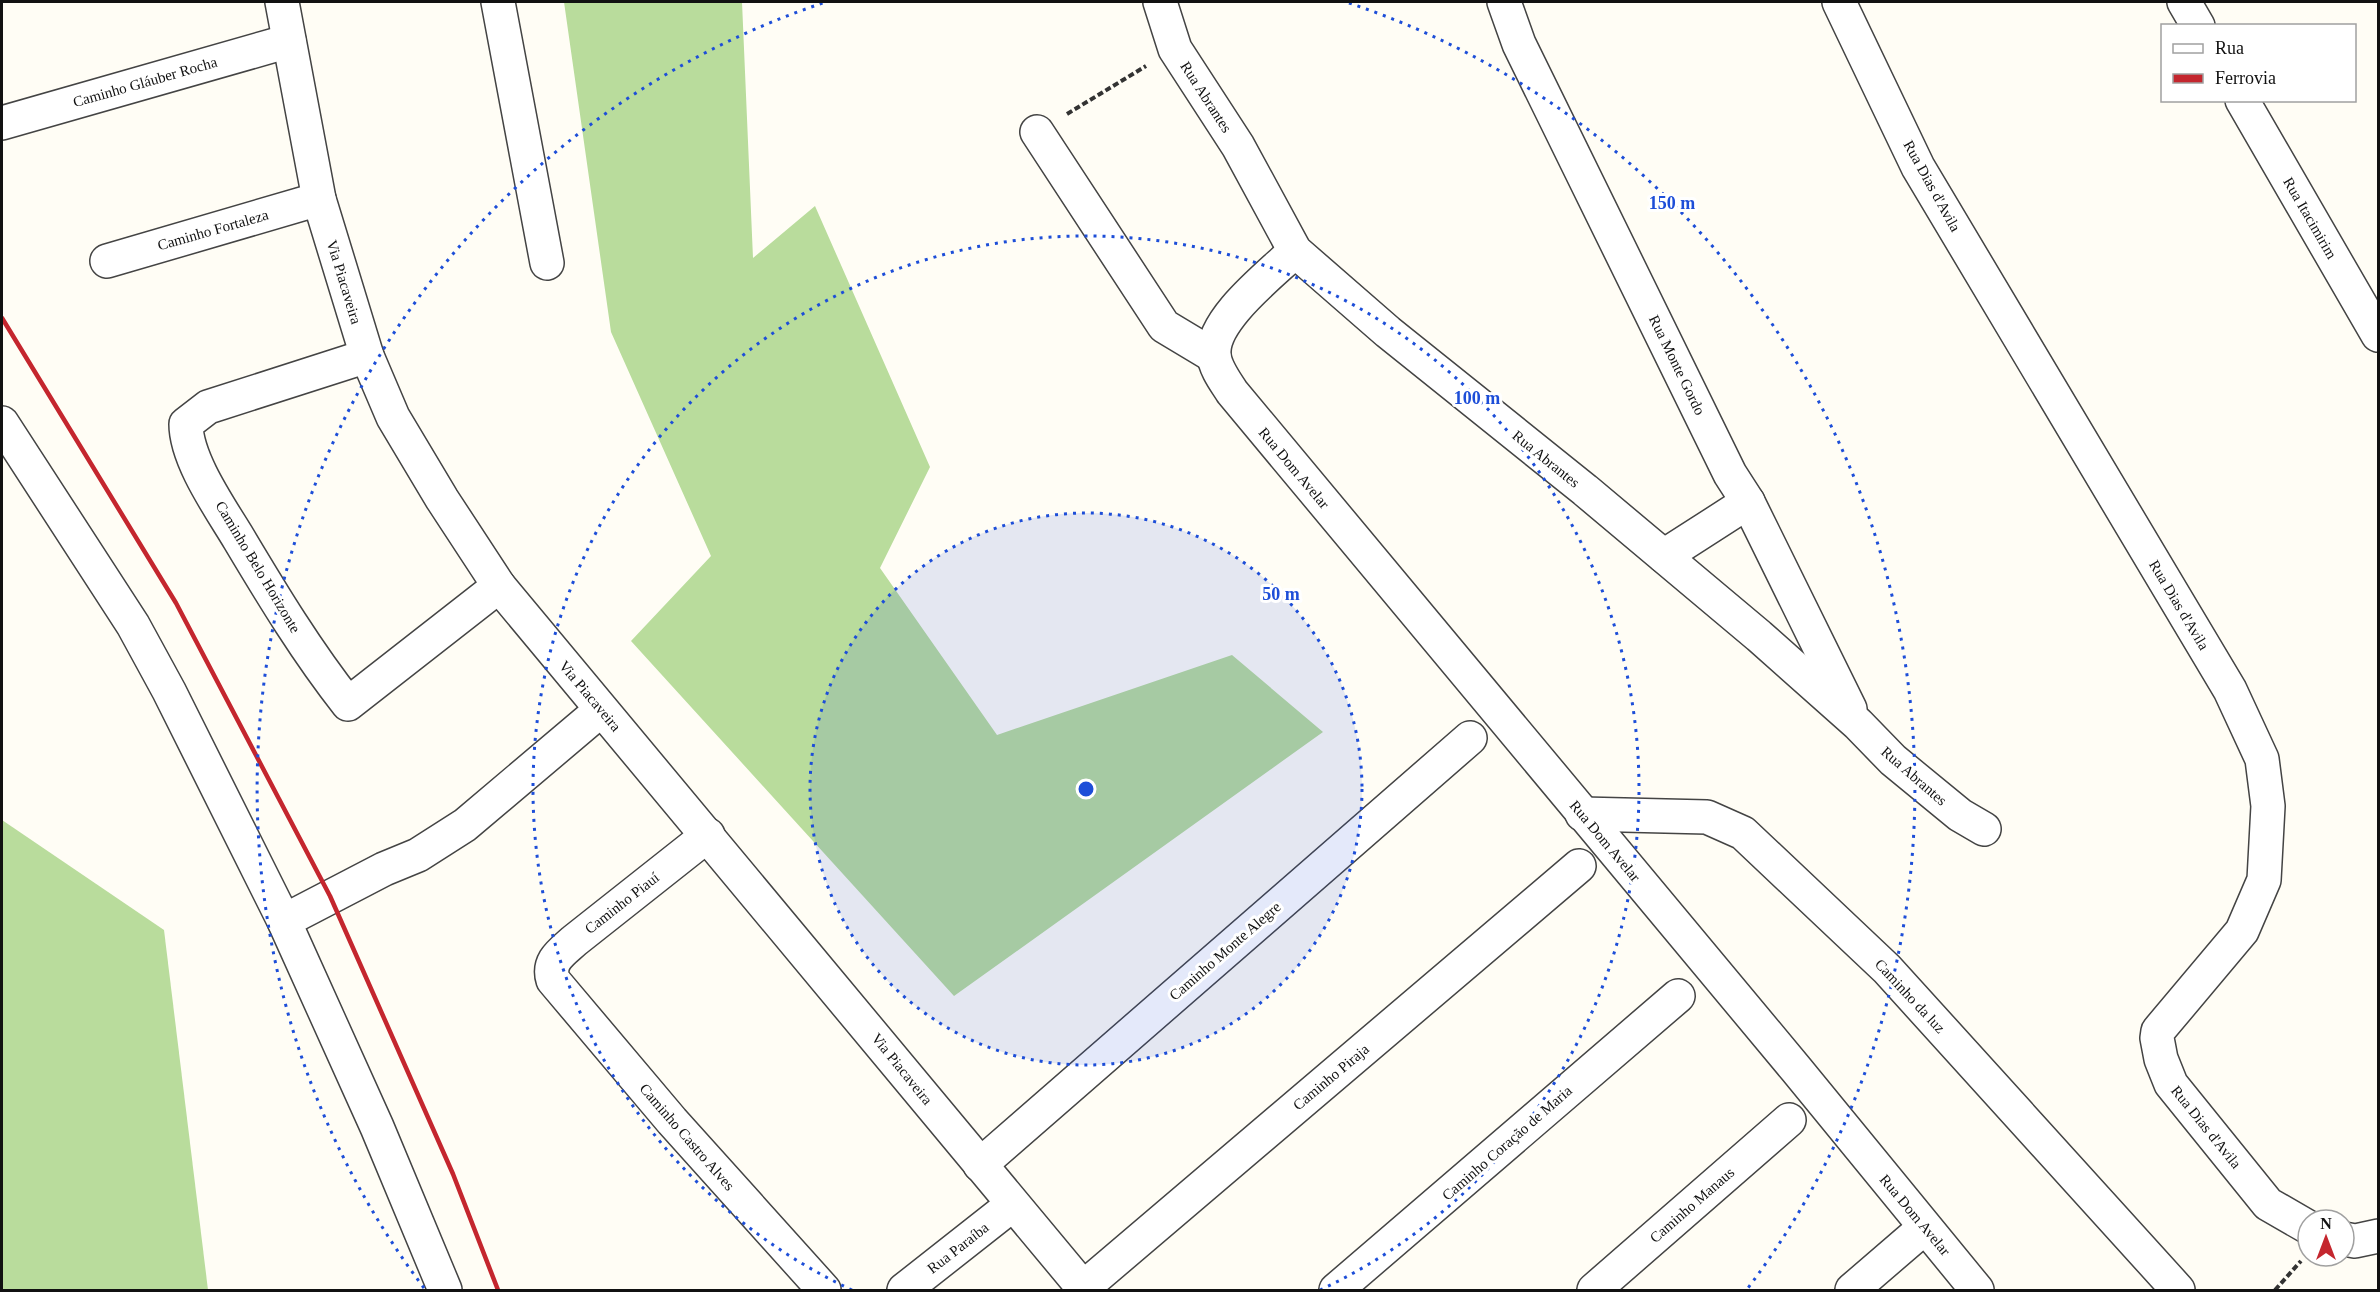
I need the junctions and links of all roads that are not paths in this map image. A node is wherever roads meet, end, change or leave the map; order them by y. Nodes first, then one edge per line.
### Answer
1 (282, 2) edge
2 (498, 2) edge
3 (1160, 2) edge
4 (1504, 2) edge
5 (1839, 2) edge
6 (2184, 2) edge
7 (2197, 24) edge
8 (289, 41) junction
9 (2243, 102) edge
10 (2, 123) edge
11 (1037, 132) road end
12 (319, 199) junction
13 (1295, 251) junction
14 (107, 261) dead end
15 (547, 263) dead end
16 (2379, 335) edge
17 (367, 356) junction
18 (1214, 356) junction
19 (2, 423) edge
20 (1748, 502) junction
21 (1664, 556) junction
22 (499, 586) junction
23 (601, 710) junction
24 (1858, 724) junction
25 (1470, 738) dead end
26 (1582, 814) junction
27 (1984, 830) dead end
28 (708, 835) junction
29 (1579, 866) dead end
30 (285, 921) junction
31 (553, 980) joint
32 (1678, 996) dead end
33 (1789, 1120) dead end
34 (980, 1165) junction
35 (1012, 1205) junction
36 (2296, 1220) edge
37 (1924, 1228) junction
38 (2379, 1236) edge
39 (2356, 1241) edge
40 (1084, 1289) edge
41 (445, 1290) edge
42 (824, 1290) edge
43 (904, 1290) edge
44 (1336, 1290) edge
45 (1594, 1290) edge
46 (1852, 1290) edge
47 (1977, 1290) edge
48 (2178, 1290) edge

1 - 8 street, Via Piacaveira
2 - 15 street
3 - 13 street, Rua Abrantes
4 - 20 street, Rua Monte Gordo
5 - 36 street, Rua Dias d'Avila
6 - 7 street
8 - 10 street, Caminho Gláuber Rocha
8 - 12 street, Via Piacaveira
9 - 16 street, Rua Itacimirim
11 - 18 street
12 - 14 street, Caminho Fortaleza
12 - 17 street, Via Piacaveira
13 - 18 street
13 - 21 street, Rua Abrantes
17 - 22 street, Via Piacaveira
17 - 22 street, Caminho Belo Horizonte
18 - 26 street, Rua Dom Avelar
19 - 30 street
20 - 21 street
20 - 24 street, Rua Monte Gordo
21 - 24 street, Rua Abrantes
22 - 23 street, Via Piacaveira
23 - 28 street, Via Piacaveira
23 - 30 street
24 - 27 street, Rua Abrantes
25 - 34 street, Caminho Monte Alegre
26 - 37 street, Rua Dom Avelar
26 - 48 street, Caminho da luz
28 - 31 street, Caminho Piauí
28 - 34 street, Via Piacaveira
29 - 40 street, Caminho Piraja
30 - 41 street
31 - 42 street, Caminho Castro Alves
32 - 44 street, Caminho Coração de Maria
33 - 45 street, Caminho Manaus
34 - 35 street, Via Piacaveira
35 - 40 street, Via Piacaveira
35 - 43 street, Rua Paraíba
37 - 46 street
37 - 47 street, Rua Dom Avelar
38 - 39 street

